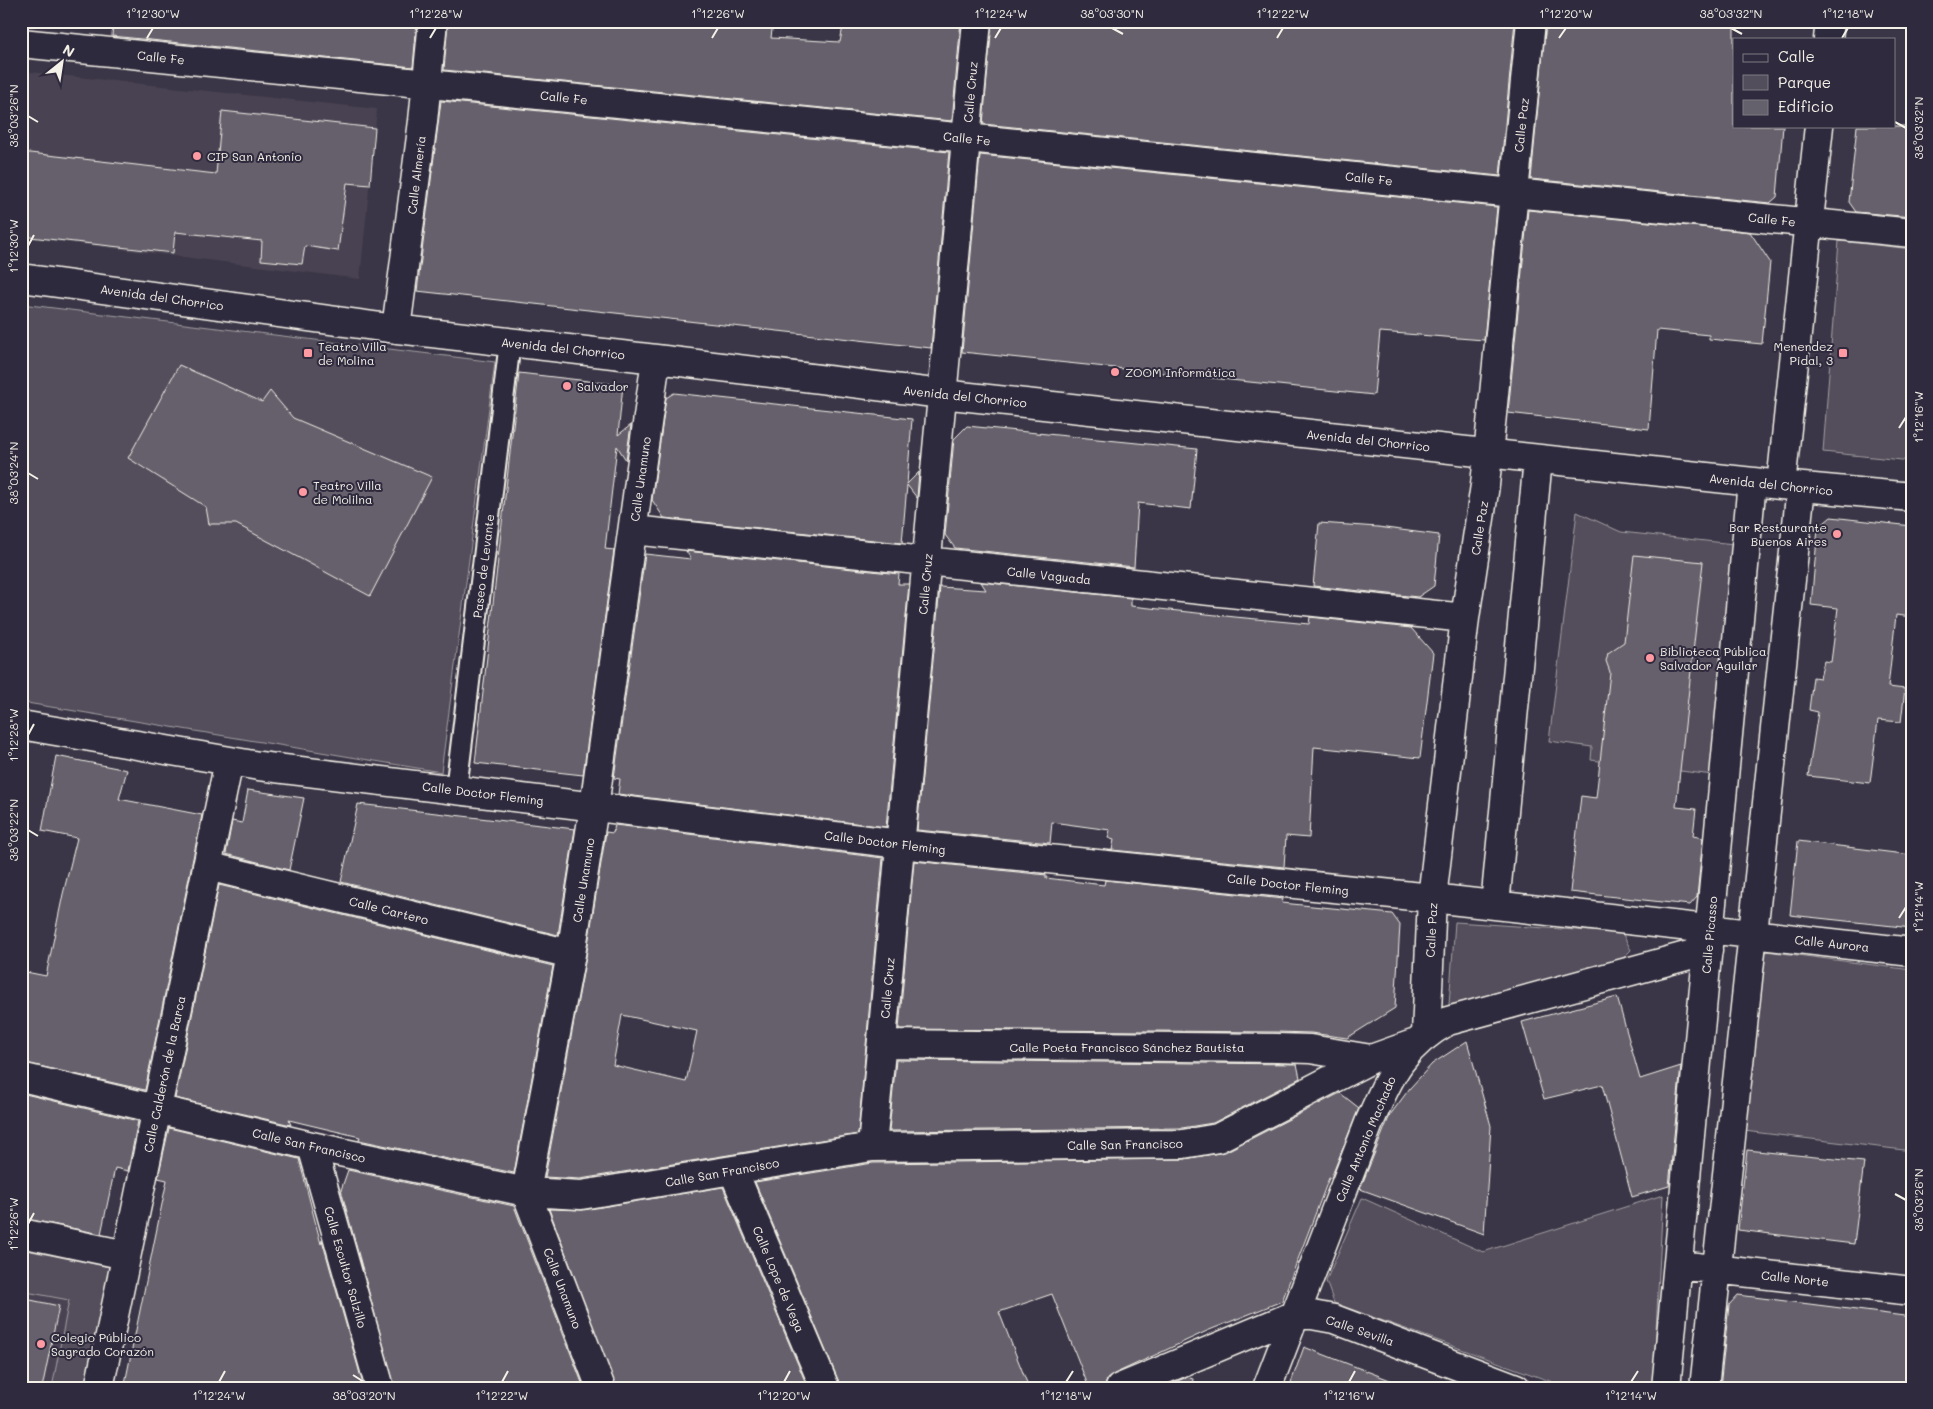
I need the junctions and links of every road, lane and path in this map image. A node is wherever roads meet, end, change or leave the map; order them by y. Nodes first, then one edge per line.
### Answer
1 (433, 21) edge
2 (977, 21) edge
3 (1531, 21) edge
4 (1830, 21) edge
5 (1828, 38) edge
6 (21, 43) edge
7 (426, 83) junction
8 (1819, 128) edge
9 (966, 138) junction
10 (1514, 193) junction
11 (1809, 222) junction
12 (1912, 233) edge
13 (21, 278) edge
14 (396, 329) junction
15 (510, 342) junction
16 (656, 358) junction
17 (942, 394) junction
18 (1488, 453) junction
19 (1538, 459) junction
20 (1752, 482) junction
21 (1791, 486) junction
22 (1912, 497) edge
23 (633, 530) junction
24 (927, 562) junction
25 (1466, 618) junction
26 (21, 725) edge
27 (229, 761) junction
28 (456, 790) junction
29 (594, 807) junction
30 (900, 844) junction
31 (208, 866) junction
32 (1432, 898) junction
33 (1495, 905) junction
34 (1753, 934) junction
35 (1709, 940) junction
36 (1912, 952) edge
37 (571, 954) junction
38 (1420, 1039) junction
39 (882, 1044) junction
40 (1371, 1059) junction
41 (21, 1077) edge
42 (156, 1108) junction
43 (312, 1146) junction
44 (872, 1148) junction
45 (733, 1170) junction
46 (526, 1192) junction
47 (21, 1233) edge
48 (126, 1254) junction
49 (1678, 1265) junction
50 (1717, 1269) junction
51 (1912, 1291) edge
52 (1295, 1315) junction
53 (99, 1388) edge
54 (380, 1388) edge
55 (601, 1388) edge
56 (825, 1388) edge
57 (1120, 1388) edge
58 (1267, 1388) edge
59 (1516, 1388) edge
60 (1666, 1388) edge
61 (1704, 1388) edge

1 - 7 street, Calle Almería
2 - 9 street, Calle Cruz
3 - 10 street, Calle Paz
4 - 5 street
6 - 7 street, Calle Fe
7 - 9 street, Calle Fe
7 - 14 street, Calle Almería
8 - 11 street
9 - 10 street, Calle Fe
9 - 17 street, Calle Cruz
10 - 11 street, Calle Fe
10 - 18 street, Calle Paz
11 - 12 street, Calle Fe
11 - 21 street
13 - 14 street, Avenida del Chorrico
14 - 15 street, Avenida del Chorrico
15 - 16 street, Avenida del Chorrico
15 - 28 street, Paseo de Levante
16 - 17 street, Avenida del Chorrico
16 - 23 street, Calle Unamuno
17 - 18 street, Avenida del Chorrico
17 - 24 street, Calle Cruz
18 - 19 street, Avenida del Chorrico
18 - 25 street, Calle Paz
19 - 20 street, Avenida del Chorrico
19 - 33 street
20 - 21 street, Avenida del Chorrico
20 - 35 street, Calle Picasso
21 - 22 street, Avenida del Chorrico
21 - 34 street
23 - 24 street, Calle Vaguada
23 - 29 street, Calle Unamuno
24 - 25 street, Calle Vaguada
24 - 30 street, Calle Cruz
25 - 32 street, Calle Paz
26 - 27 street, Calle Doctor Fleming
27 - 28 street, Calle Doctor Fleming
27 - 31 street, Calle Calderón de la Barca
28 - 29 street, Calle Doctor Fleming
29 - 30 street, Calle Doctor Fleming
29 - 37 street, Calle Unamuno
30 - 32 street, Calle Doctor Fleming
30 - 39 street, Calle Cruz
31 - 37 street, Calle Cartero
31 - 42 street, Calle Calderón de la Barca
32 - 33 street, Calle Doctor Fleming
32 - 38 street, Calle Paz
33 - 35 street, Calle Doctor Fleming
34 - 35 street, Calle Doctor Fleming
34 - 36 street, Calle Aurora
34 - 50 street
35 - 38 street, Calle Antonio Machado
35 - 49 street, Calle Picasso
37 - 46 street, Calle Unamuno
38 - 40 street, Calle San Francisco
38 - 52 street, Calle Antonio Machado
39 - 40 street, Calle Poeta Francisco Sánchez Bautista
39 - 44 street, Calle Cruz
40 - 44 street, Calle San Francisco
41 - 42 street, Calle San Francisco
42 - 43 street, Calle San Francisco
42 - 48 street, Calle Calderón de la Barca
43 - 46 street, Calle San Francisco
43 - 54 street, Calle Escultor Salzillo
44 - 45 street, Calle San Francisco
45 - 46 street, Calle San Francisco
45 - 56 street, Calle Lope de Vega
46 - 55 street, Calle Unamuno
47 - 48 street
48 - 53 street, Calle Calderón de la Barca
49 - 50 street, Calle Norte
49 - 60 street, Calle Picasso
50 - 51 street, Calle Norte
50 - 61 street
52 - 57 street, Calle Sevilla
52 - 58 street, Calle Antonio Machado
52 - 59 street, Calle Sevilla

